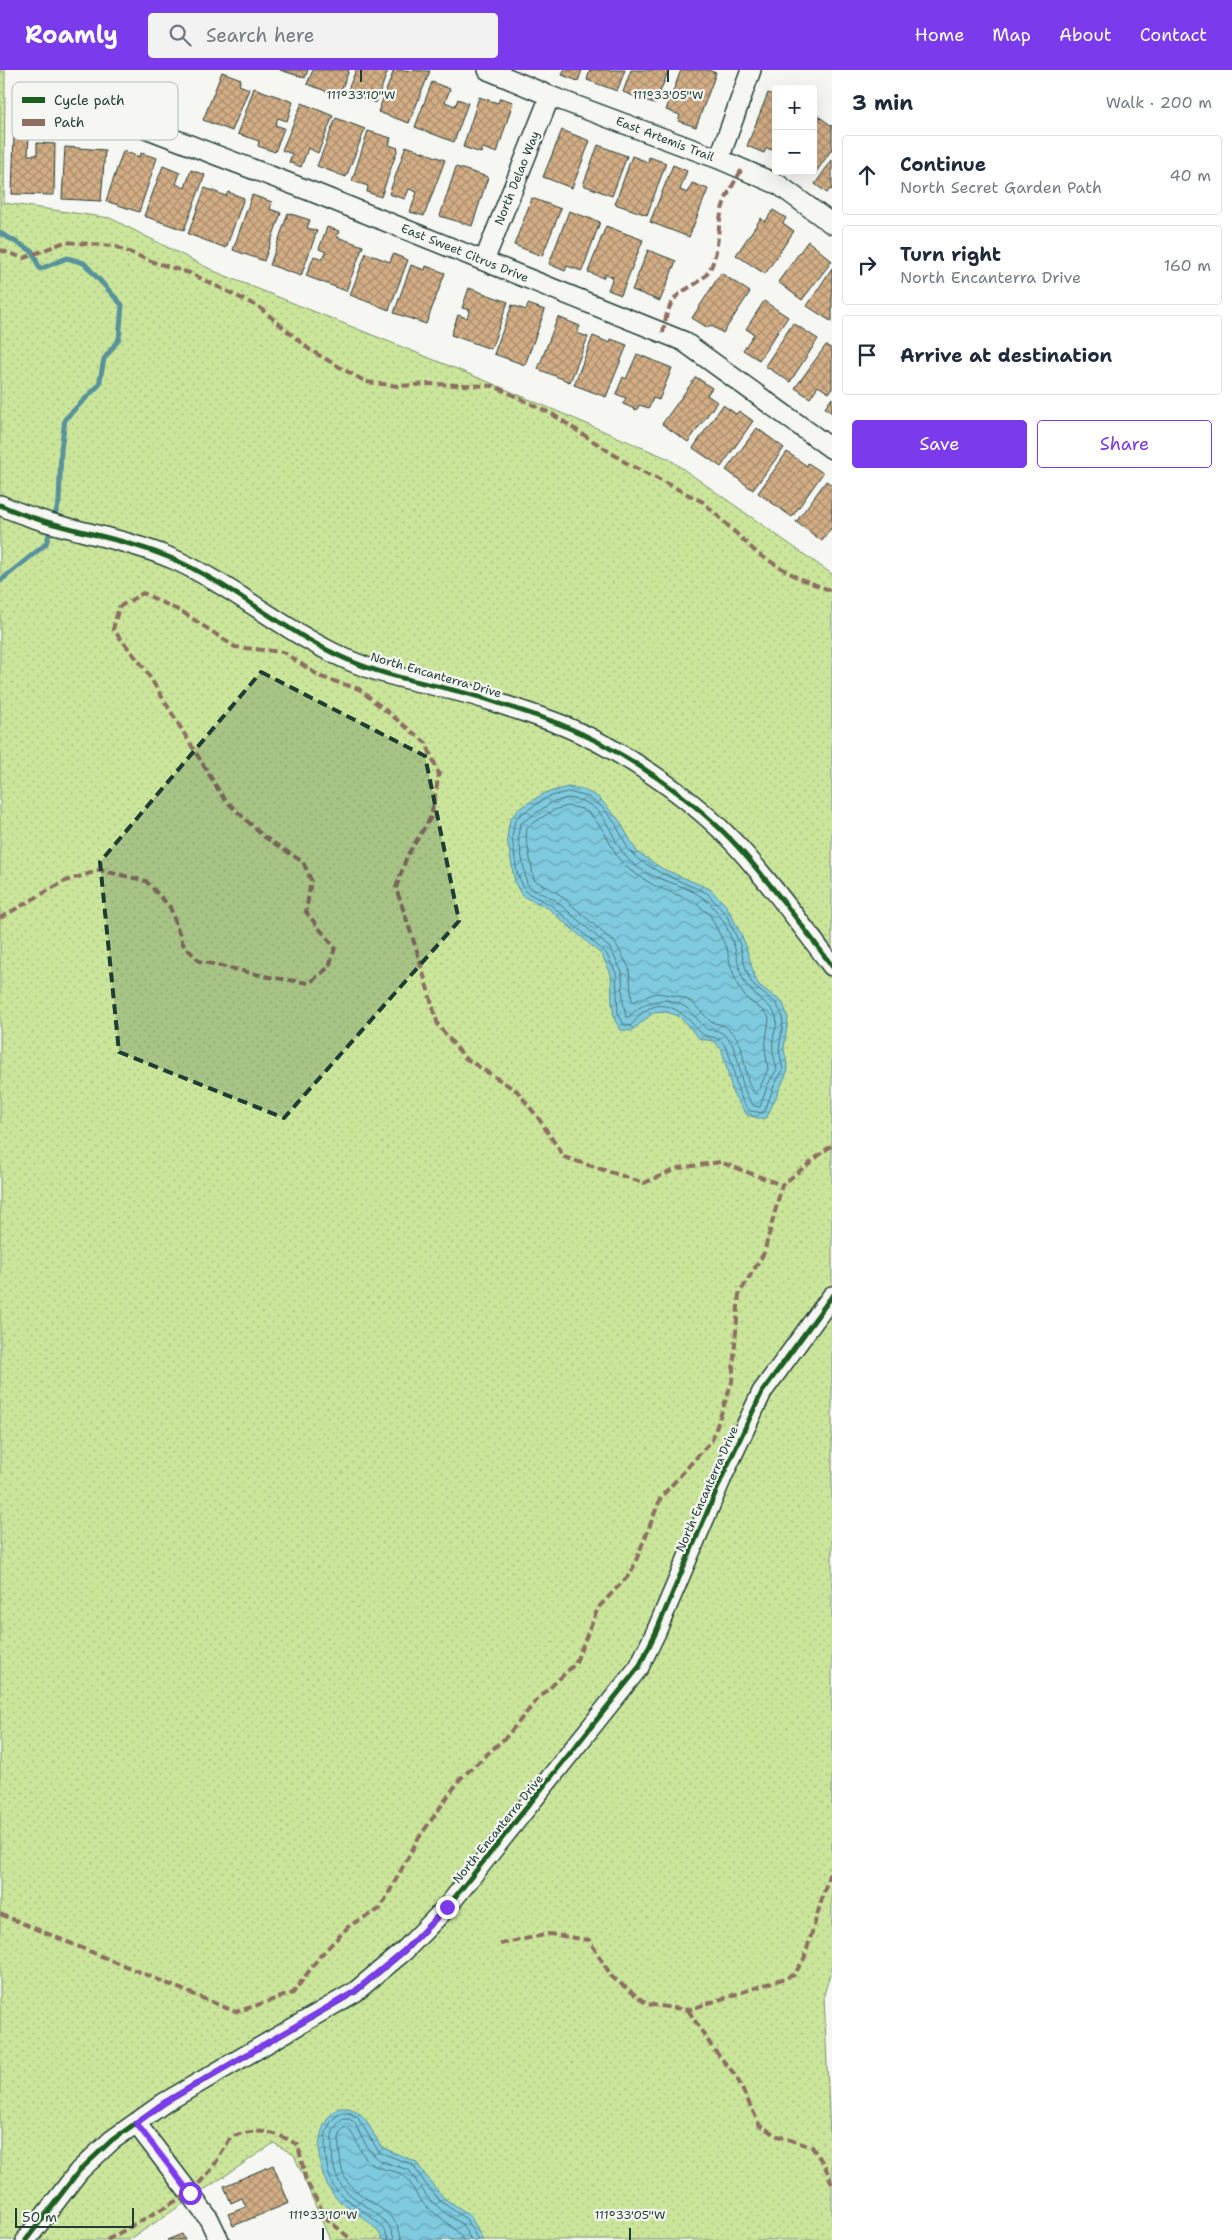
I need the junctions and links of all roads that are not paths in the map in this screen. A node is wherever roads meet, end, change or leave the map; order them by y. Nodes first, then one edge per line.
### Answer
1 (488, 70) edge
2 (752, 70) edge
3 (550, 96) junction
4 (175, 140) edge
5 (719, 159) junction
6 (832, 224) edge
7 (484, 261) junction
8 (832, 449) edge
9 (0, 505) edge
10 (832, 966) edge
11 (832, 1296) edge
12 (136, 2123) junction
13 (26, 2240) edge
14 (219, 2240) edge

1 - 3 street, East Artemis Trail
2 - 5 street
3 - 5 street, East Artemis Trail
3 - 7 street, North Delao Way
4 - 7 street, East Sweet Citrus Drive
5 - 6 street, East Artemis Trail
7 - 8 street, East Sweet Citrus Drive
9 - 10 street, North Encanterra Drive
11 - 12 street, North Encanterra Drive
12 - 13 street, North Encanterra Drive
12 - 14 street

